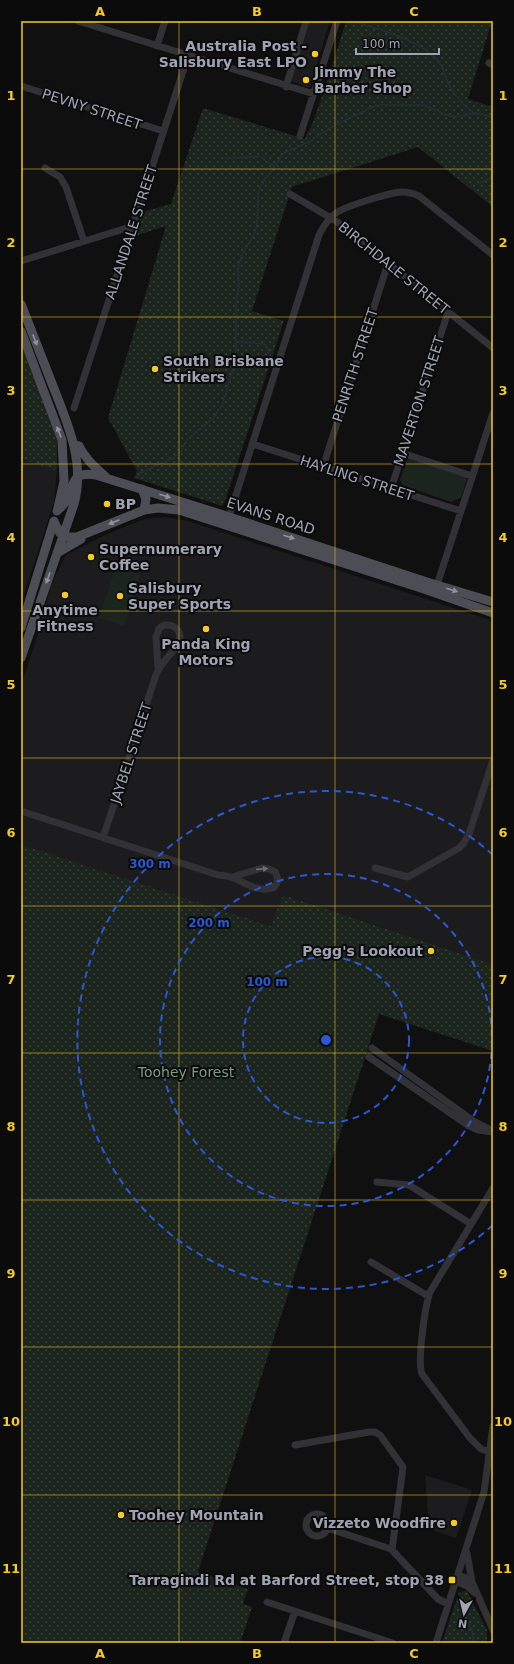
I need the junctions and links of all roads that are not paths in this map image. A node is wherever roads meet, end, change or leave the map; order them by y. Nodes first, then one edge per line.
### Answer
1 (164, 21) edge
2 (306, 21) edge
3 (337, 21) edge
4 (82, 22) edge
5 (157, 46) junction
6 (188, 56) junction
7 (21, 86) edge
8 (286, 87) junction
9 (314, 94) junction
10 (163, 132) junction
11 (300, 136) dead end
12 (45, 168) dead end
13 (290, 194) dead end
14 (331, 218) junction
15 (133, 226) junction
16 (84, 241) junction
17 (493, 255) edge
18 (21, 262) edge
19 (388, 263) junction
20 (21, 304) edge
21 (448, 312) junction
22 (21, 331) edge
23 (493, 348) edge
24 (74, 408) dead end
25 (493, 412) edge
26 (253, 444) junction
27 (74, 445) junction
28 (402, 453) junction
29 (322, 467) junction
30 (78, 476) junction
31 (472, 476) junction
32 (107, 478) junction
33 (142, 489) junction
34 (391, 489) junction
35 (144, 510) junction
36 (57, 511) junction
37 (461, 511) junction
38 (228, 521) junction
39 (54, 522) junction
40 (84, 534) junction
41 (64, 536) junction
42 (57, 553) junction
43 (437, 585) junction
44 (493, 602) edge
45 (493, 613) edge
46 (21, 628) edge
47 (21, 658) edge
48 (158, 668) junction
49 (493, 760) edge
50 (21, 810) edge
51 (103, 837) junction
52 (375, 868) dead end
53 (232, 877) junction
54 (372, 1048) dead end
55 (369, 1057) dead end
56 (493, 1131) edge
57 (377, 1182) dead end
58 (493, 1188) edge
59 (472, 1224) junction
60 (371, 1262) dead end
61 (428, 1296) junction
62 (493, 1426) edge
63 (295, 1446) dead end
64 (490, 1452) junction
65 (327, 1528) dead end
66 (466, 1548) junction
67 (392, 1550) junction
68 (457, 1578) junction
69 (472, 1582) junction
70 (476, 1594) junction
71 (267, 1602) dead end
72 (448, 1604) junction
73 (295, 1611) junction
74 (493, 1630) edge
75 (284, 1643) edge
76 (393, 1643) edge
77 (436, 1643) edge

1 - 5 street
2 - 8 street
3 - 9 street
4 - 5 street
5 - 6 street
6 - 8 street
6 - 10 street, ALLANDALE STREET
7 - 10 street, PEVNY STREET
8 - 9 street
9 - 11 street
10 - 15 street, ALLANDALE STREET
12 - 16 street
13 - 14 street, BIRCHDALE STREET
14 - 17 street
14 - 19 street, BIRCHDALE STREET
14 - 26 street
15 - 16 street
15 - 24 street, ALLANDALE STREET
16 - 18 street
19 - 21 street, BIRCHDALE STREET
19 - 29 street, PENRITH STREET
20 -> 27 main road
21 - 23 street, BIRCHDALE STREET
21 - 28 street, MAVERTON STREET
36 -> 22 main road
25 - 31 street
26 - 29 street, HAYLING STREET
26 - 38 street
27 - 30 main road
27 - 32 main road
28 - 31 street
28 - 34 street, MAVERTON STREET
29 - 34 street, HAYLING STREET
30 - 32 main road, EVANS ROAD
30 - 36 main road
30 - 41 main road
31 - 37 street
32 - 33 main road, EVANS ROAD
33 - 35 main road
33 -> 38 main road, EVANS ROAD
34 - 37 street, HAYLING STREET
35 - 38 main road, EVANS ROAD
35 -> 40 main road, EVANS ROAD
36 - 39 main road
37 - 43 street
38 -> 43 main road, EVANS ROAD
38 - 45 main road, EVANS ROAD
39 - 41 main road
39 - 46 main road
40 - 41 main road
40 - 42 main road
41 - 42 main road
42 -> 47 main road
43 -> 44 main road, EVANS ROAD
48 - 48 street, JAYBEL STREET
48 - 51 street, JAYBEL STREET
49 - 52 street
50 - 51 street
51 - 53 street
53 -> 53 street
54 - 56 street
55 - 56 street
57 - 59 street
58 - 59 street
59 - 61 street
60 - 61 street
61 - 64 street
62 - 64 street
63 - 67 street
64 - 66 street
65 - 67 street
66 - 68 street
66 - 69 street
67 - 72 street
68 - 69 street
68 - 70 street
68 - 72 street
69 - 70 street
70 - 74 street
71 - 73 street
72 - 77 street
73 - 75 street
73 - 76 street

